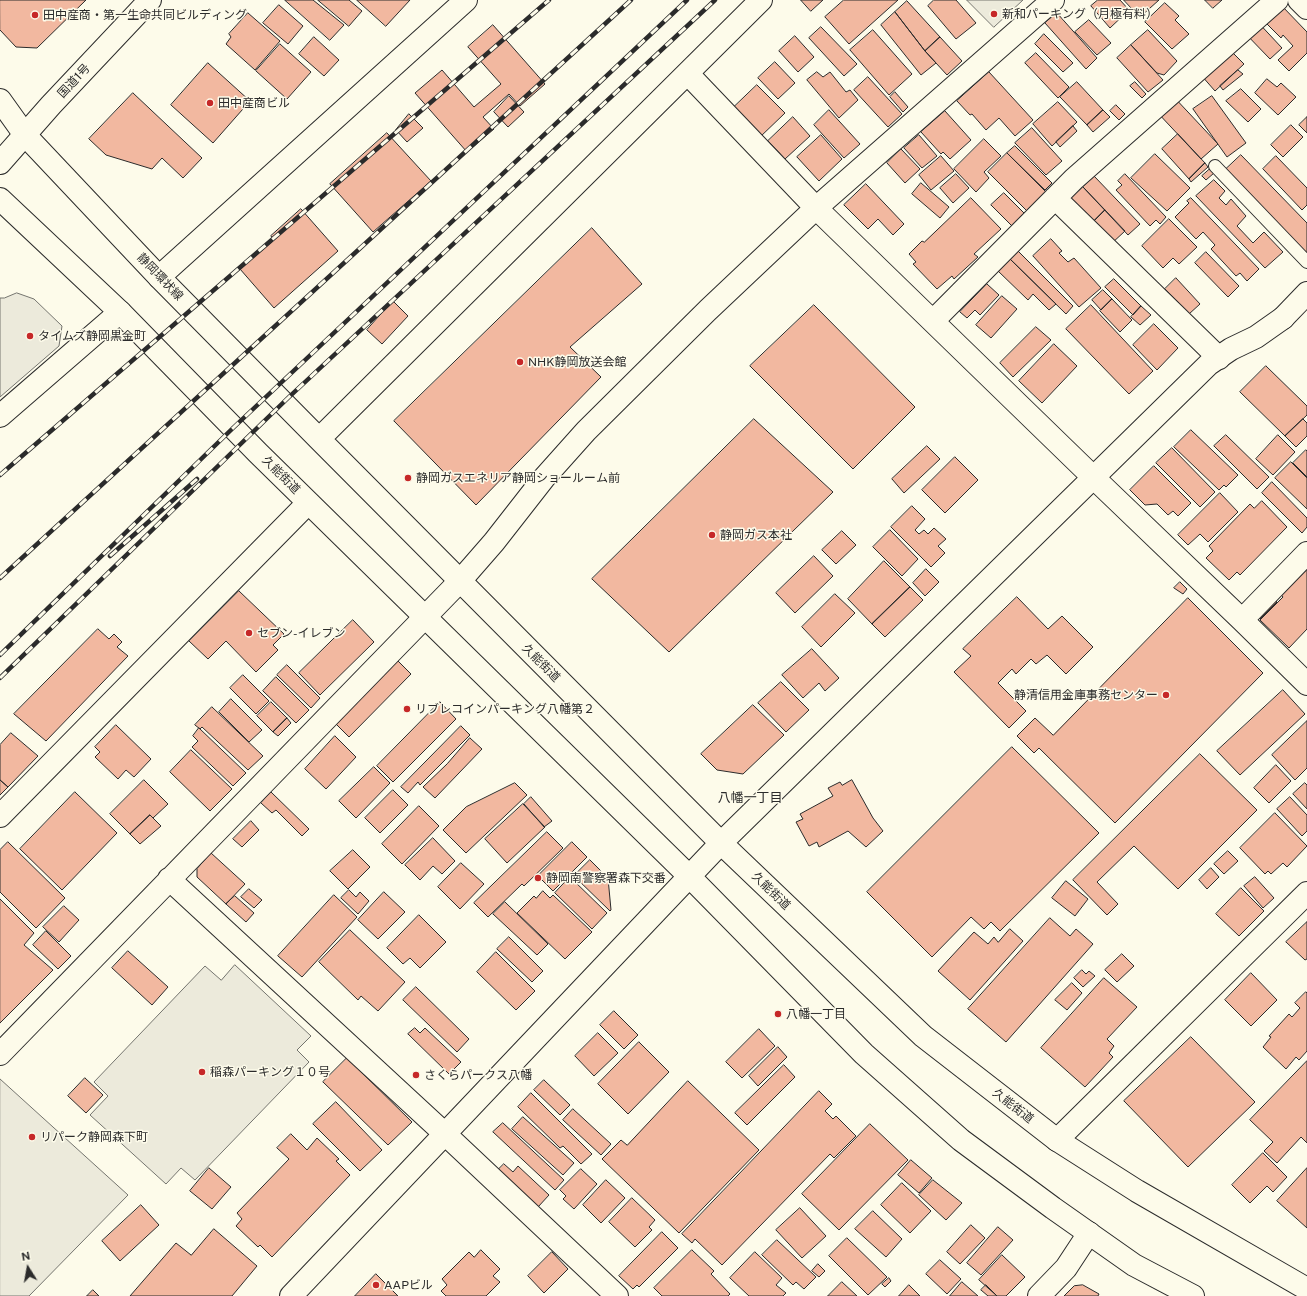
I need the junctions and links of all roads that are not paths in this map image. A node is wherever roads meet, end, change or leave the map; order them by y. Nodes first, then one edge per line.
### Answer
1 (150, 0) edge
2 (466, 0) edge
3 (761, 0) edge
4 (1053, 0) edge
5 (1277, 0) edge
6 (1299, 0) edge
7 (1307, 8) edge
8 (688, 74) junction
9 (0, 100) edge
10 (25, 135) junction
11 (0, 163) edge
12 (1215, 166) dead end
13 (0, 198) edge
14 (1055, 198) junction
15 (816, 208) junction
16 (1307, 262) edge
17 (160, 277) junction
18 (1307, 293) edge
19 (120, 312) junction
20 (934, 321) junction
21 (1219, 358) junction
22 (0, 416) edge
23 (297, 417) joint
24 (319, 439) junction
25 (1094, 478) junction
26 (308, 502) junction
27 (1307, 553) edge
28 (460, 581) junction
29 (424, 617) junction
30 (1242, 620) junction
31 (1307, 684) edge
32 (0, 816) edge
33 (722, 842) junction
34 (689, 876) junction
35 (169, 879) junction
36 (1307, 893) edge
37 (0, 1054) edge
38 (445, 1134) junction
39 (1057, 1140) junction
40 (1089, 1233) junction
41 (1307, 1289) edge
42 (291, 1296) edge
43 (616, 1296) edge
44 (1039, 1296) edge
45 (1192, 1296) edge

1 - 10 main road, 国道1号
2 - 17 main road
3 - 8 main road
4 - 15 main road
5 - 14 main road
6 - 7 main road
8 - 15 main road
8 - 24 main road
9 - 10 main road, 静岡環状線
10 - 11 main road, 国道1号
10 - 17 main road, 静岡環状線
12 - 16 lane
13 - 19 main road
14 - 20 main road
14 - 21 main road
15 - 20 main road
15 - 28 main road
17 - 23 main road, 静岡環状線
18 - 21 main road
19 - 22 main road
19 - 26 main road, 久能街道
20 - 25 main road
21 - 25 main road
23 - 24 main road, 久能街道
24 - 28 main road, 久能街道
25 - 30 main road
25 - 33 main road
26 - 29 main road, 久能街道
26 - 32 main road
27 - 30 main road
28 - 29 main road
28 - 33 main road, 久能街道
29 - 34 main road, 久能街道
29 - 35 main road
30 - 31 main road
33 - 34 main road
33 - 39 main road, 久能街道
34 - 38 main road
34 - 40 main road, 久能街道
35 - 37 main road
35 - 38 main road
36 - 39 main road
38 - 42 main road
38 - 43 main road
39 - 41 main road, 久能街道
40 - 44 main road
40 - 45 main road, 久能街道

